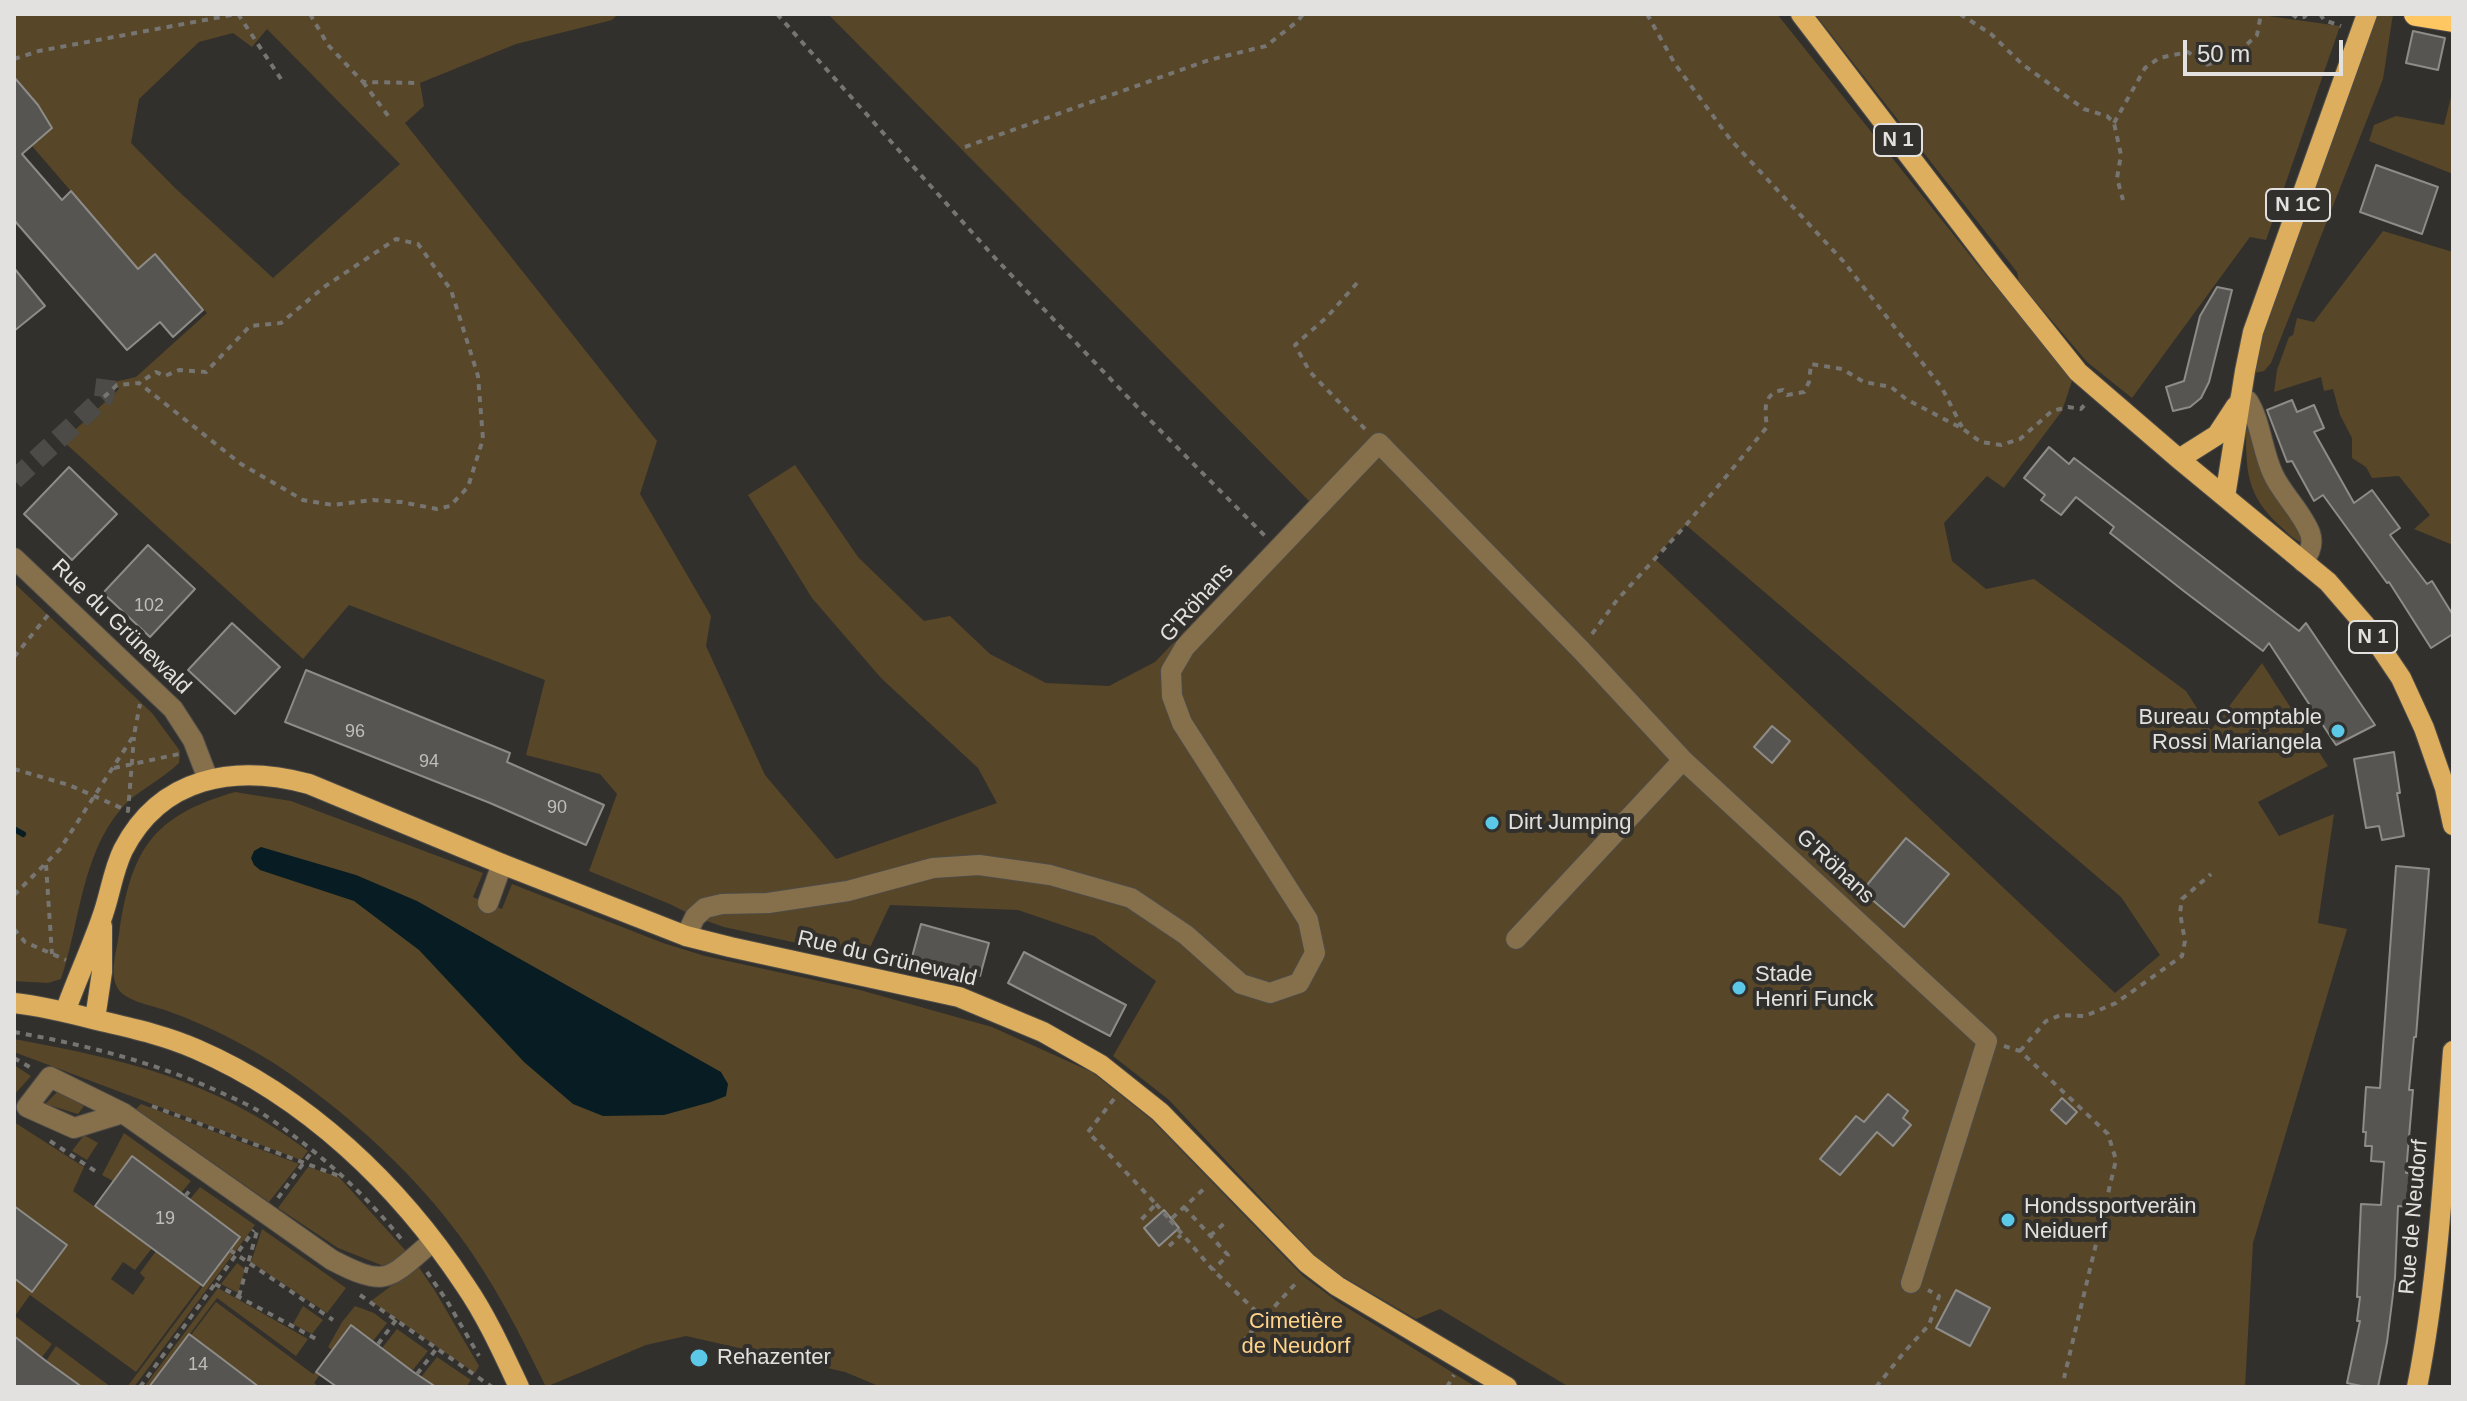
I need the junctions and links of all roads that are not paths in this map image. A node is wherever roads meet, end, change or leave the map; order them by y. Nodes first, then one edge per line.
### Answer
1 (1801, 14) edge
2 (2367, 14) edge
3 (2416, 14) edge
4 (2453, 20) edge
5 (2240, 399) junction
6 (2179, 459) junction
7 (2225, 497) junction
8 (14, 558) edge
9 (2303, 562) junction
10 (1683, 760) junction
11 (208, 779) junction
12 (2453, 825) edge
13 (502, 864) junction
14 (488, 903) dead end
15 (102, 918) junction
16 (686, 936) junction
17 (1516, 939) dead end
18 (14, 1003) edge
19 (65, 1012) junction
20 (95, 1019) junction
21 (2453, 1051) edge
22 (123, 1113) road end
23 (433, 1241) junction
24 (1911, 1283) road end
25 (519, 1387) edge
26 (1507, 1387) edge
27 (2417, 1387) edge

1 - 6 main road, N 1
2 - 5 main road, N 1C
3 - 4 highway
5 - 6 main road, N 1C
5 - 7 main road, N 1C
5 - 9 street
6 - 7 main road, N 1
7 - 9 main road, N 1
8 - 11 street, Rue du Grünewald
9 - 12 main road, N 1
10 - 16 street, G'Röhans
10 - 17 street
10 - 24 street, G'Röhans
11 - 13 main road, Rue du Grünewald
11 - 15 main road, Rue du Grünewald
13 - 14 street
13 - 16 main road, Rue du Grünewald
15 - 19 main road, Rue du Grünewald
15 - 20 main road, Rue du Grünewald
16 - 26 main road, Rue du Grünewald
18 - 19 main road
19 - 20 main road
20 - 23 main road
21 - 27 main road, Rue de Neudorf
22 - 23 street
23 - 25 main road

